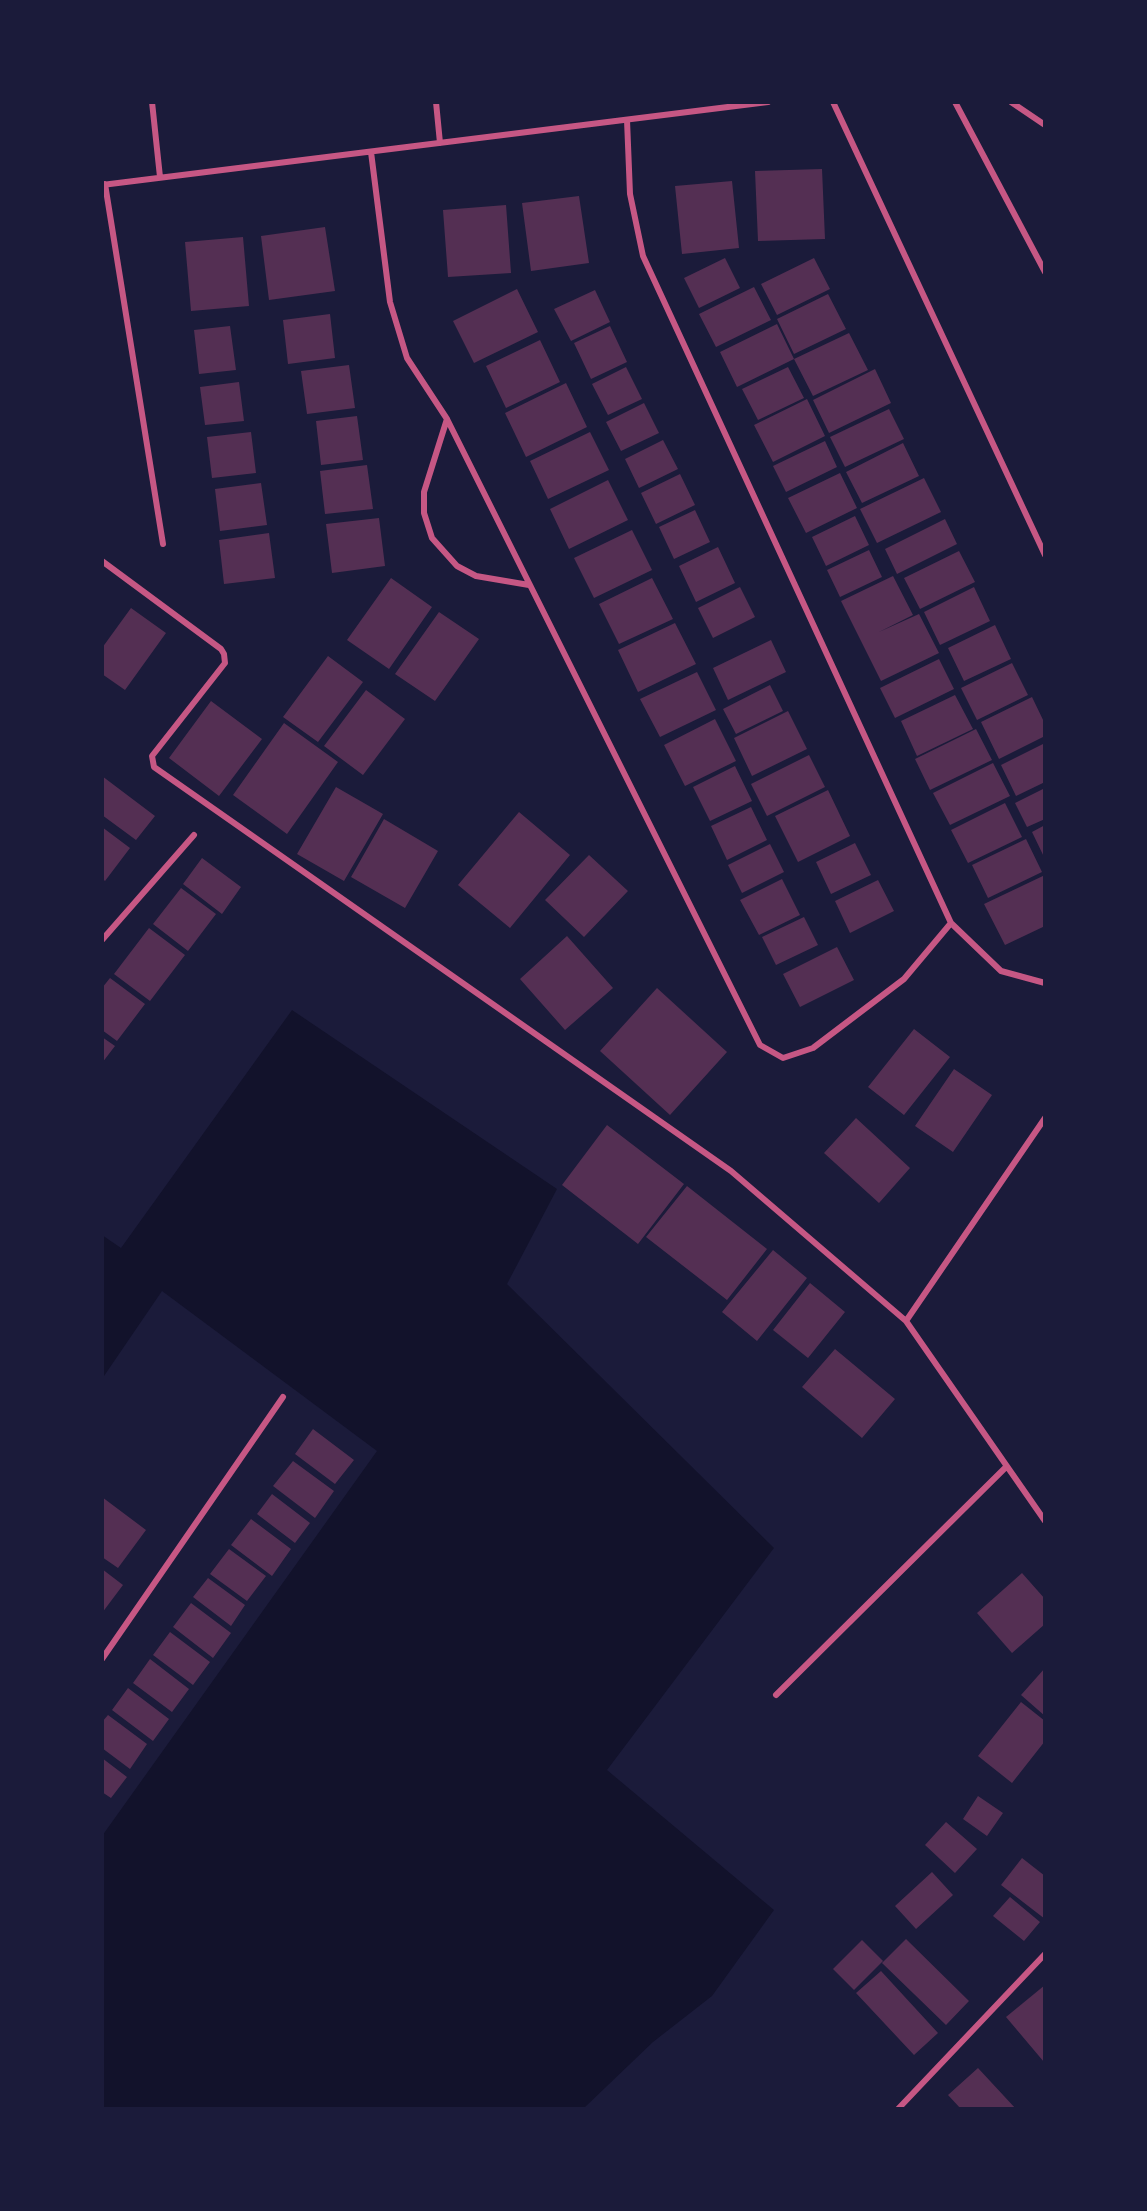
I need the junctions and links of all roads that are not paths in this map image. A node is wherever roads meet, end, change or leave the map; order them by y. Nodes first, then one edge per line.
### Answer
1 (152, 102) edge
2 (435, 102) edge
3 (768, 102) edge
4 (833, 102) edge
5 (955, 102) edge
6 (1011, 102) edge
7 (627, 120) junction
8 (1045, 125) edge
9 (440, 143) junction
10 (371, 152) junction
11 (160, 177) junction
12 (103, 184) edge
13 (1045, 272) edge
14 (447, 419) junction
15 (163, 544) dead end
16 (1045, 555) edge
17 (102, 561) edge
18 (529, 585) junction
19 (194, 835) dead end
20 (951, 923) junction
21 (102, 940) edge
22 (1045, 983) edge
23 (1045, 1118) edge
24 (906, 1321) junction
25 (283, 1397) dead end
26 (1006, 1467) junction
27 (1045, 1521) edge
28 (102, 1659) edge
29 (776, 1695) dead end
30 (1045, 1954) edge
31 (898, 2109) edge

1 - 11 street
2 - 9 street
3 - 7 street
4 - 16 street
5 - 13 street
6 - 8 street
7 - 9 street
7 - 20 street
9 - 10 street
10 - 11 street
10 - 14 street
11 - 12 street
12 - 15 street
14 - 18 street
14 - 18 street
17 - 24 street
18 - 20 street
19 - 21 street
20 - 22 street
23 - 24 street
24 - 26 street
25 - 28 street
26 - 27 street
26 - 29 street
30 - 31 street

